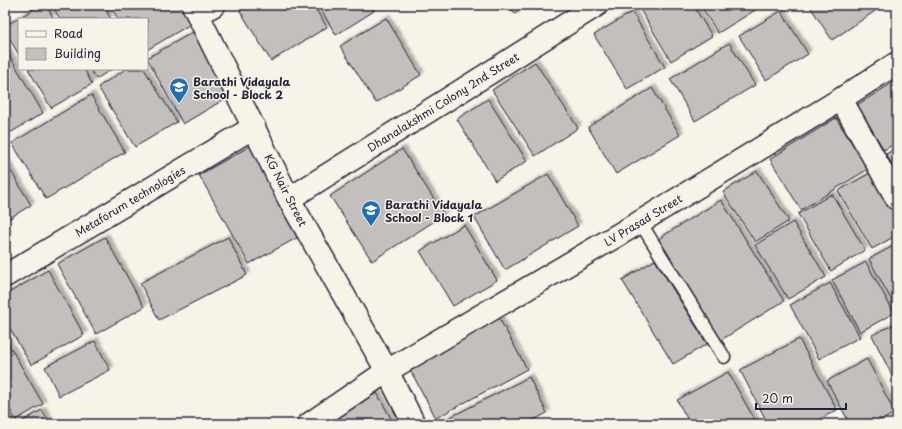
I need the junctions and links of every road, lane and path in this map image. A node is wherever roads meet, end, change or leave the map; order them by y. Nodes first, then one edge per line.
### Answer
1 (597, 5) edge
2 (202, 8) edge
3 (897, 63) edge
4 (841, 100) junction
5 (254, 127) junction
6 (289, 199) junction
7 (897, 199) edge
8 (640, 222) junction
9 (5, 276) edge
10 (724, 357) dead end
11 (387, 371) junction
12 (309, 424) edge
13 (414, 424) edge

1 - 6 street, Dhanalakshmi Colony 2nd Street
2 - 5 street, KG Nair Street
3 - 4 street, LV Prasad Street
4 - 7 street
4 - 8 street, LV Prasad Street
5 - 6 street, KG Nair Street
5 - 9 street, Metaforum technologies
6 - 11 street, KG Nair Street
8 - 10 lane
8 - 11 street, LV Prasad Street
11 - 12 street, LV Prasad Street
11 - 13 street, KG Nair Street

